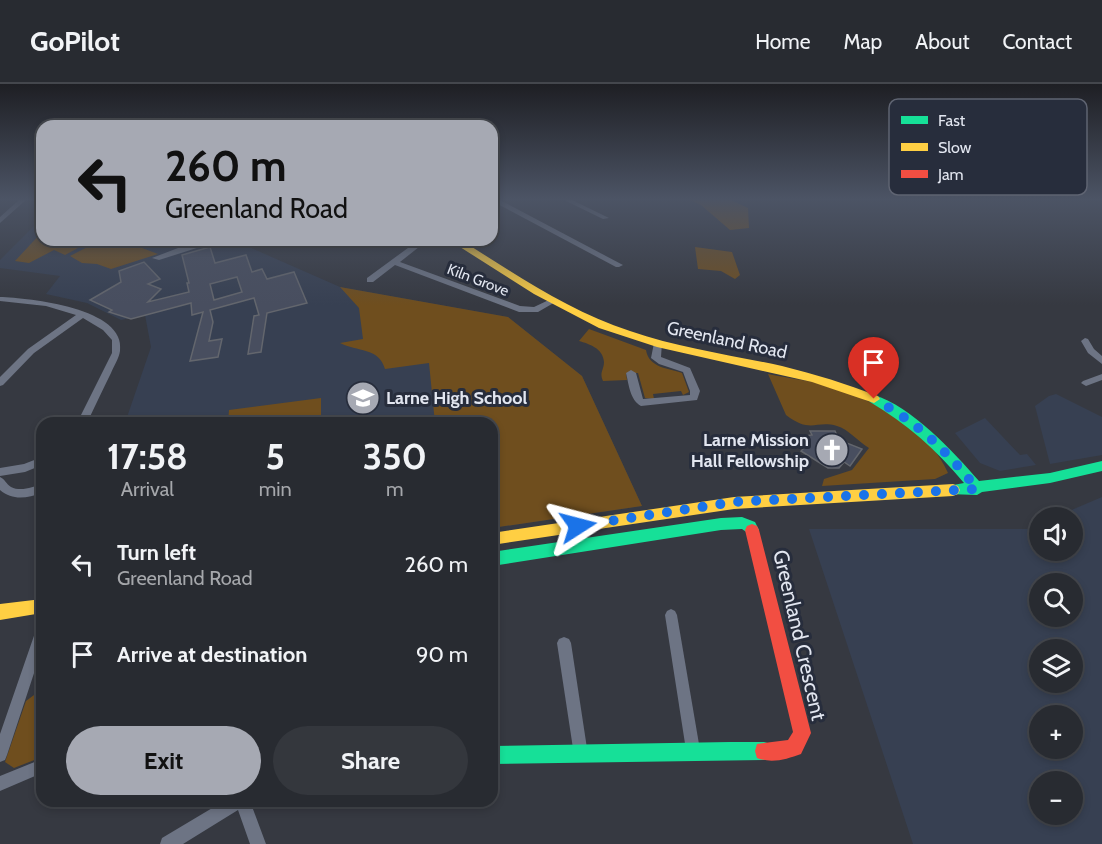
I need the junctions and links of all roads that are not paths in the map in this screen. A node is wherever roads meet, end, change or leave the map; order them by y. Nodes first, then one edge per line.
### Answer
1 (562, 234) edge
2 (191, 246) edge
3 (464, 246) edge
4 (415, 247) dead end
5 (156, 258) dead end
6 (394, 262) junction
7 (619, 265) dead end
8 (370, 280) dead end
9 (2, 301) edge
10 (553, 301) junction
11 (82, 315) junction
12 (1085, 341) dead end
13 (658, 343) junction
14 (1102, 361) edge
15 (631, 373) dead end
16 (1102, 377) edge
17 (0, 383) edge
18 (1086, 383) dead end
19 (85, 417) edge
20 (36, 463) edge
21 (1102, 466) edge
22 (0, 472) edge
23 (0, 481) edge
24 (977, 489) junction
25 (36, 490) edge
26 (498, 538) edge
27 (498, 558) edge
28 (36, 607) edge
29 (0, 612) edge
30 (672, 615) dead end
31 (564, 643) dead end
32 (36, 648) edge
33 (693, 750) junction
34 (0, 755) edge
35 (498, 755) edge
36 (581, 755) junction
37 (36, 769) edge
38 (0, 784) edge
39 (230, 807) edge
40 (243, 807) edge
41 (168, 844) edge
42 (258, 844) edge

1 - 7 street
2 - 5 street
3 - 10 street, Greenland Road
4 - 6 street
6 - 8 street
6 - 10 street, Kiln Grove
9 - 11 street
10 - 13 street, Greenland Road
11 - 17 street
11 - 19 street
12 - 14 street
13 - 15 street
13 - 24 street, Greenland Road
16 - 18 street
20 - 22 street
21 - 24 street
23 - 25 street
24 - 26 street
27 - 33 street, Greenland Crescent
28 - 29 street
30 - 33 street
31 - 36 street
32 - 34 street
33 - 36 street, Greenland Crescent
35 - 36 street, Greenland Crescent
37 - 38 street
39 - 41 street
40 - 42 street

